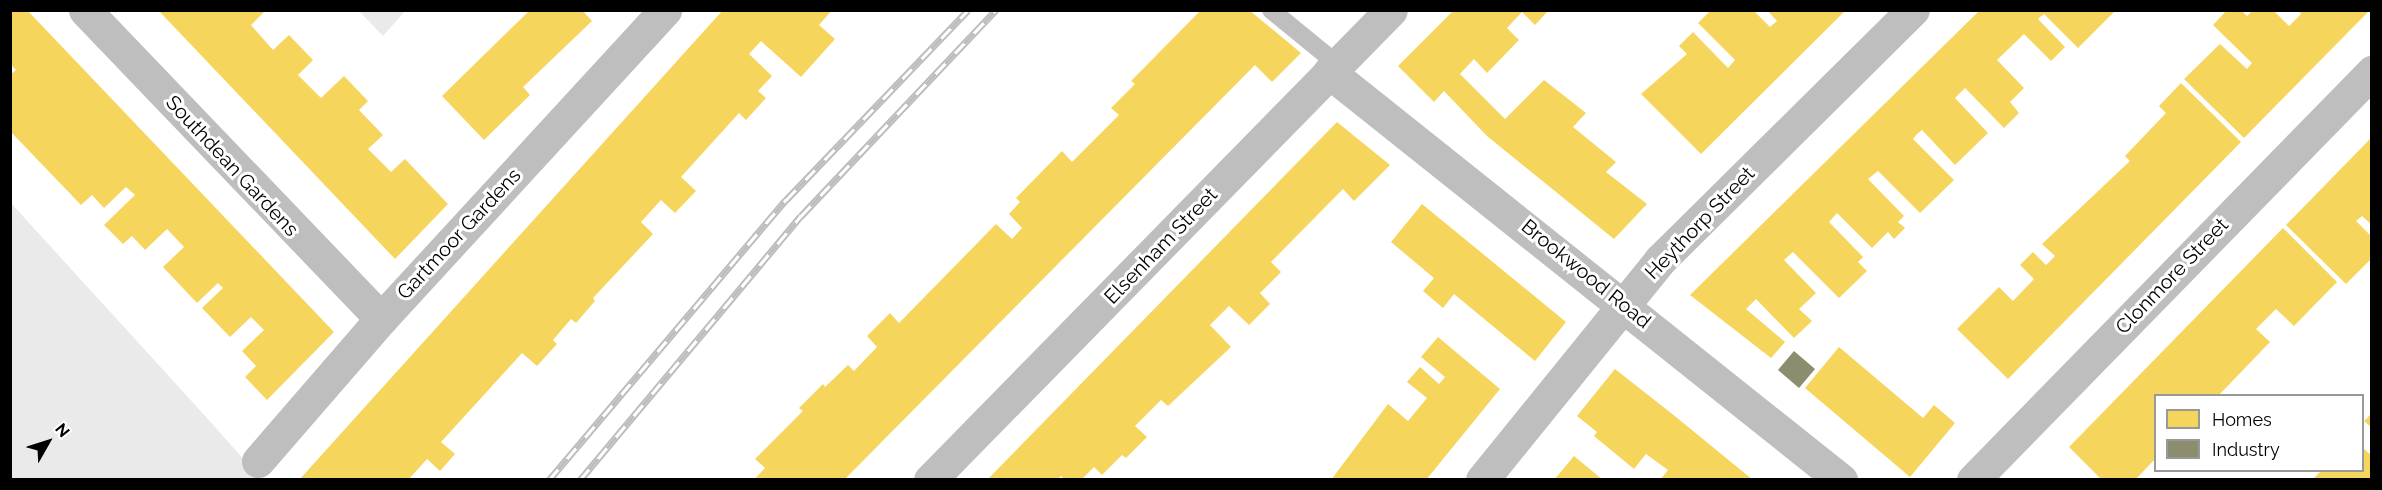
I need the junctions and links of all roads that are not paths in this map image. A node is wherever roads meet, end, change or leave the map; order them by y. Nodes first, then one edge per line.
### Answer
1 (85, 10) edge
2 (665, 10) edge
3 (1271, 10) edge
4 (1391, 10) edge
5 (1913, 10) edge
6 (1333, 68) junction
7 (2372, 72) edge
8 (1624, 304) junction
9 (381, 319) junction
10 (258, 461) dead end
11 (930, 480) edge
12 (1482, 480) edge
13 (1841, 480) edge
14 (1973, 480) edge

1 - 9 street, Southdean Gardens
2 - 9 street, Gartmoor Gardens
3 - 6 lane
4 - 6 street, Elsenham Street
5 - 8 street, Heythorp Street
6 - 8 street, Brookwood Road
6 - 11 street, Elsenham Street
7 - 14 street, Clonmore Street
8 - 12 street, Heythorp Street
8 - 13 street, Brookwood Road
9 - 10 street, Gartmoor Gardens

